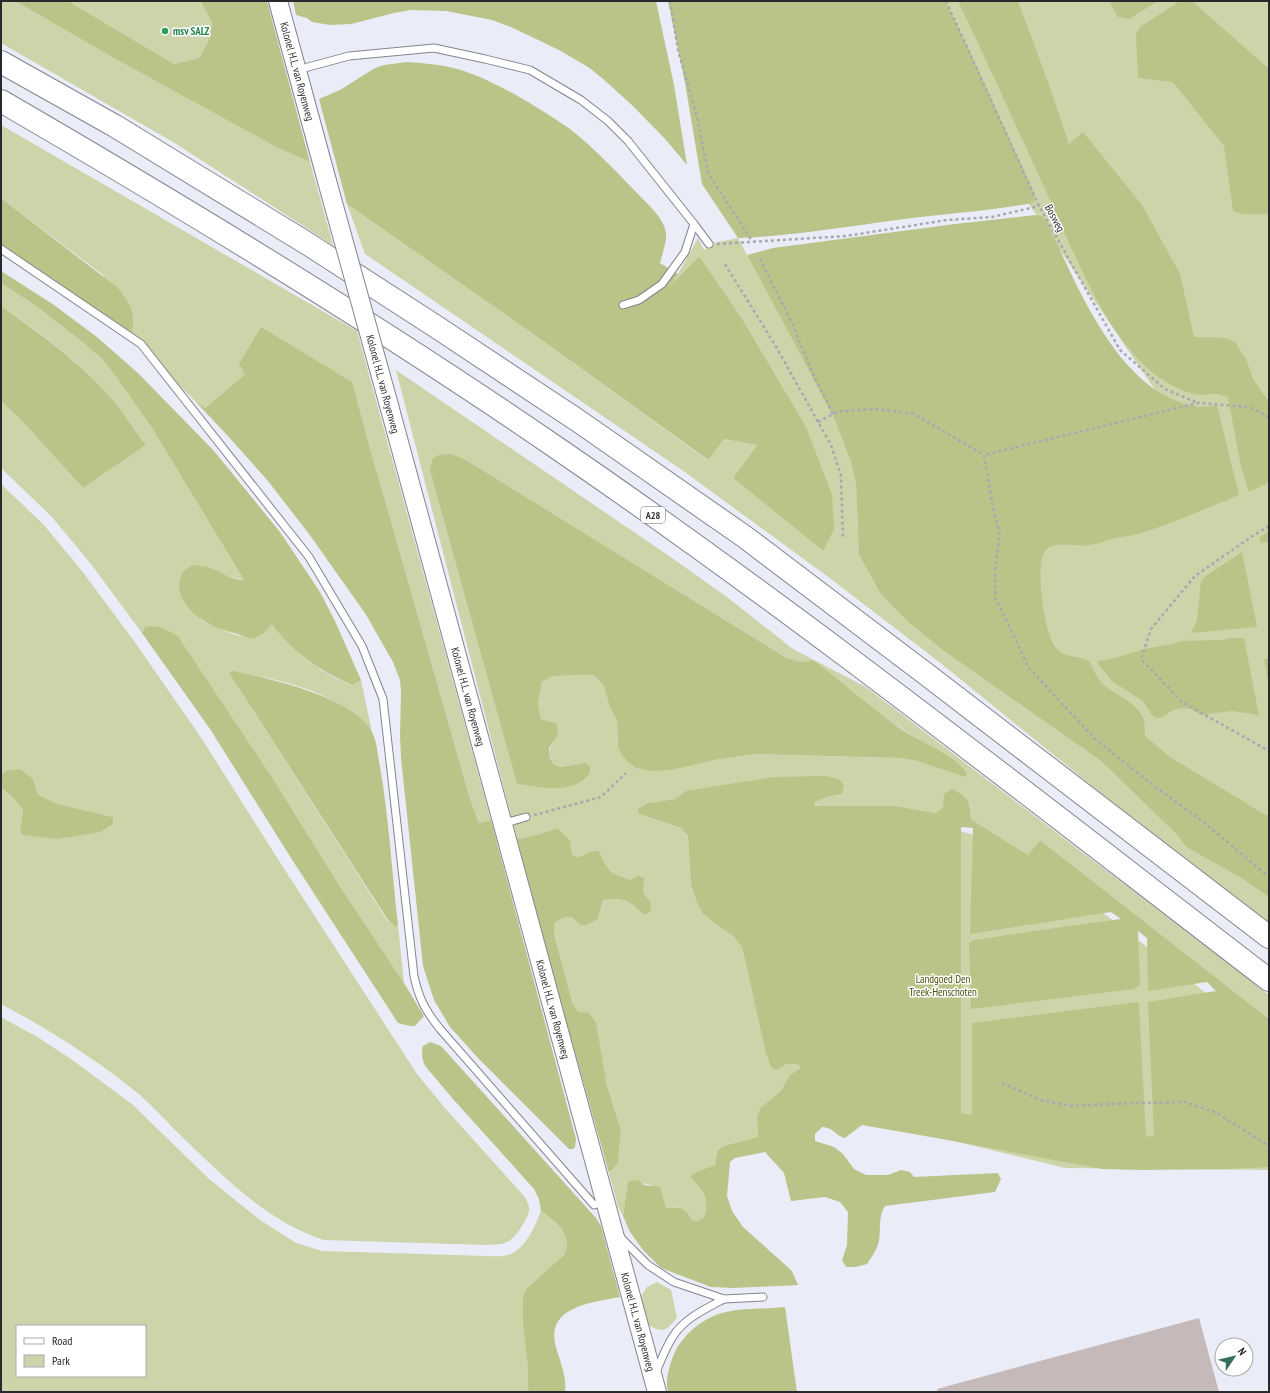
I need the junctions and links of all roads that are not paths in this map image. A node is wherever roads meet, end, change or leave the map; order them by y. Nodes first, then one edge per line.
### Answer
1 (278, 1) edge
2 (1, 62) edge
3 (297, 70) junction
4 (1, 101) edge
5 (694, 224) junction
6 (709, 244) road end
7 (1, 249) edge
8 (623, 305) dead end
9 (526, 817) road end
10 (502, 824) junction
11 (1269, 937) edge
12 (1269, 980) edge
13 (605, 1202) junction
14 (613, 1230) junction
15 (763, 1297) dead end
16 (724, 1299) junction
17 (655, 1385) edge

1 - 3 street, Kolonel H.L. van Royenweg
2 - 11 highway
3 - 5 lane
3 - 10 street, Kolonel H.L. van Royenweg, bridge
4 - 12 highway, A28
5 - 6 lane
5 - 8 lane
7 - 13 lane
9 - 10 lane
10 - 13 street, Kolonel H.L. van Royenweg
13 - 14 street, Kolonel H.L. van Royenweg
14 - 16 lane
14 - 17 street, Kolonel H.L. van Royenweg
15 - 16 lane
16 - 17 lane

